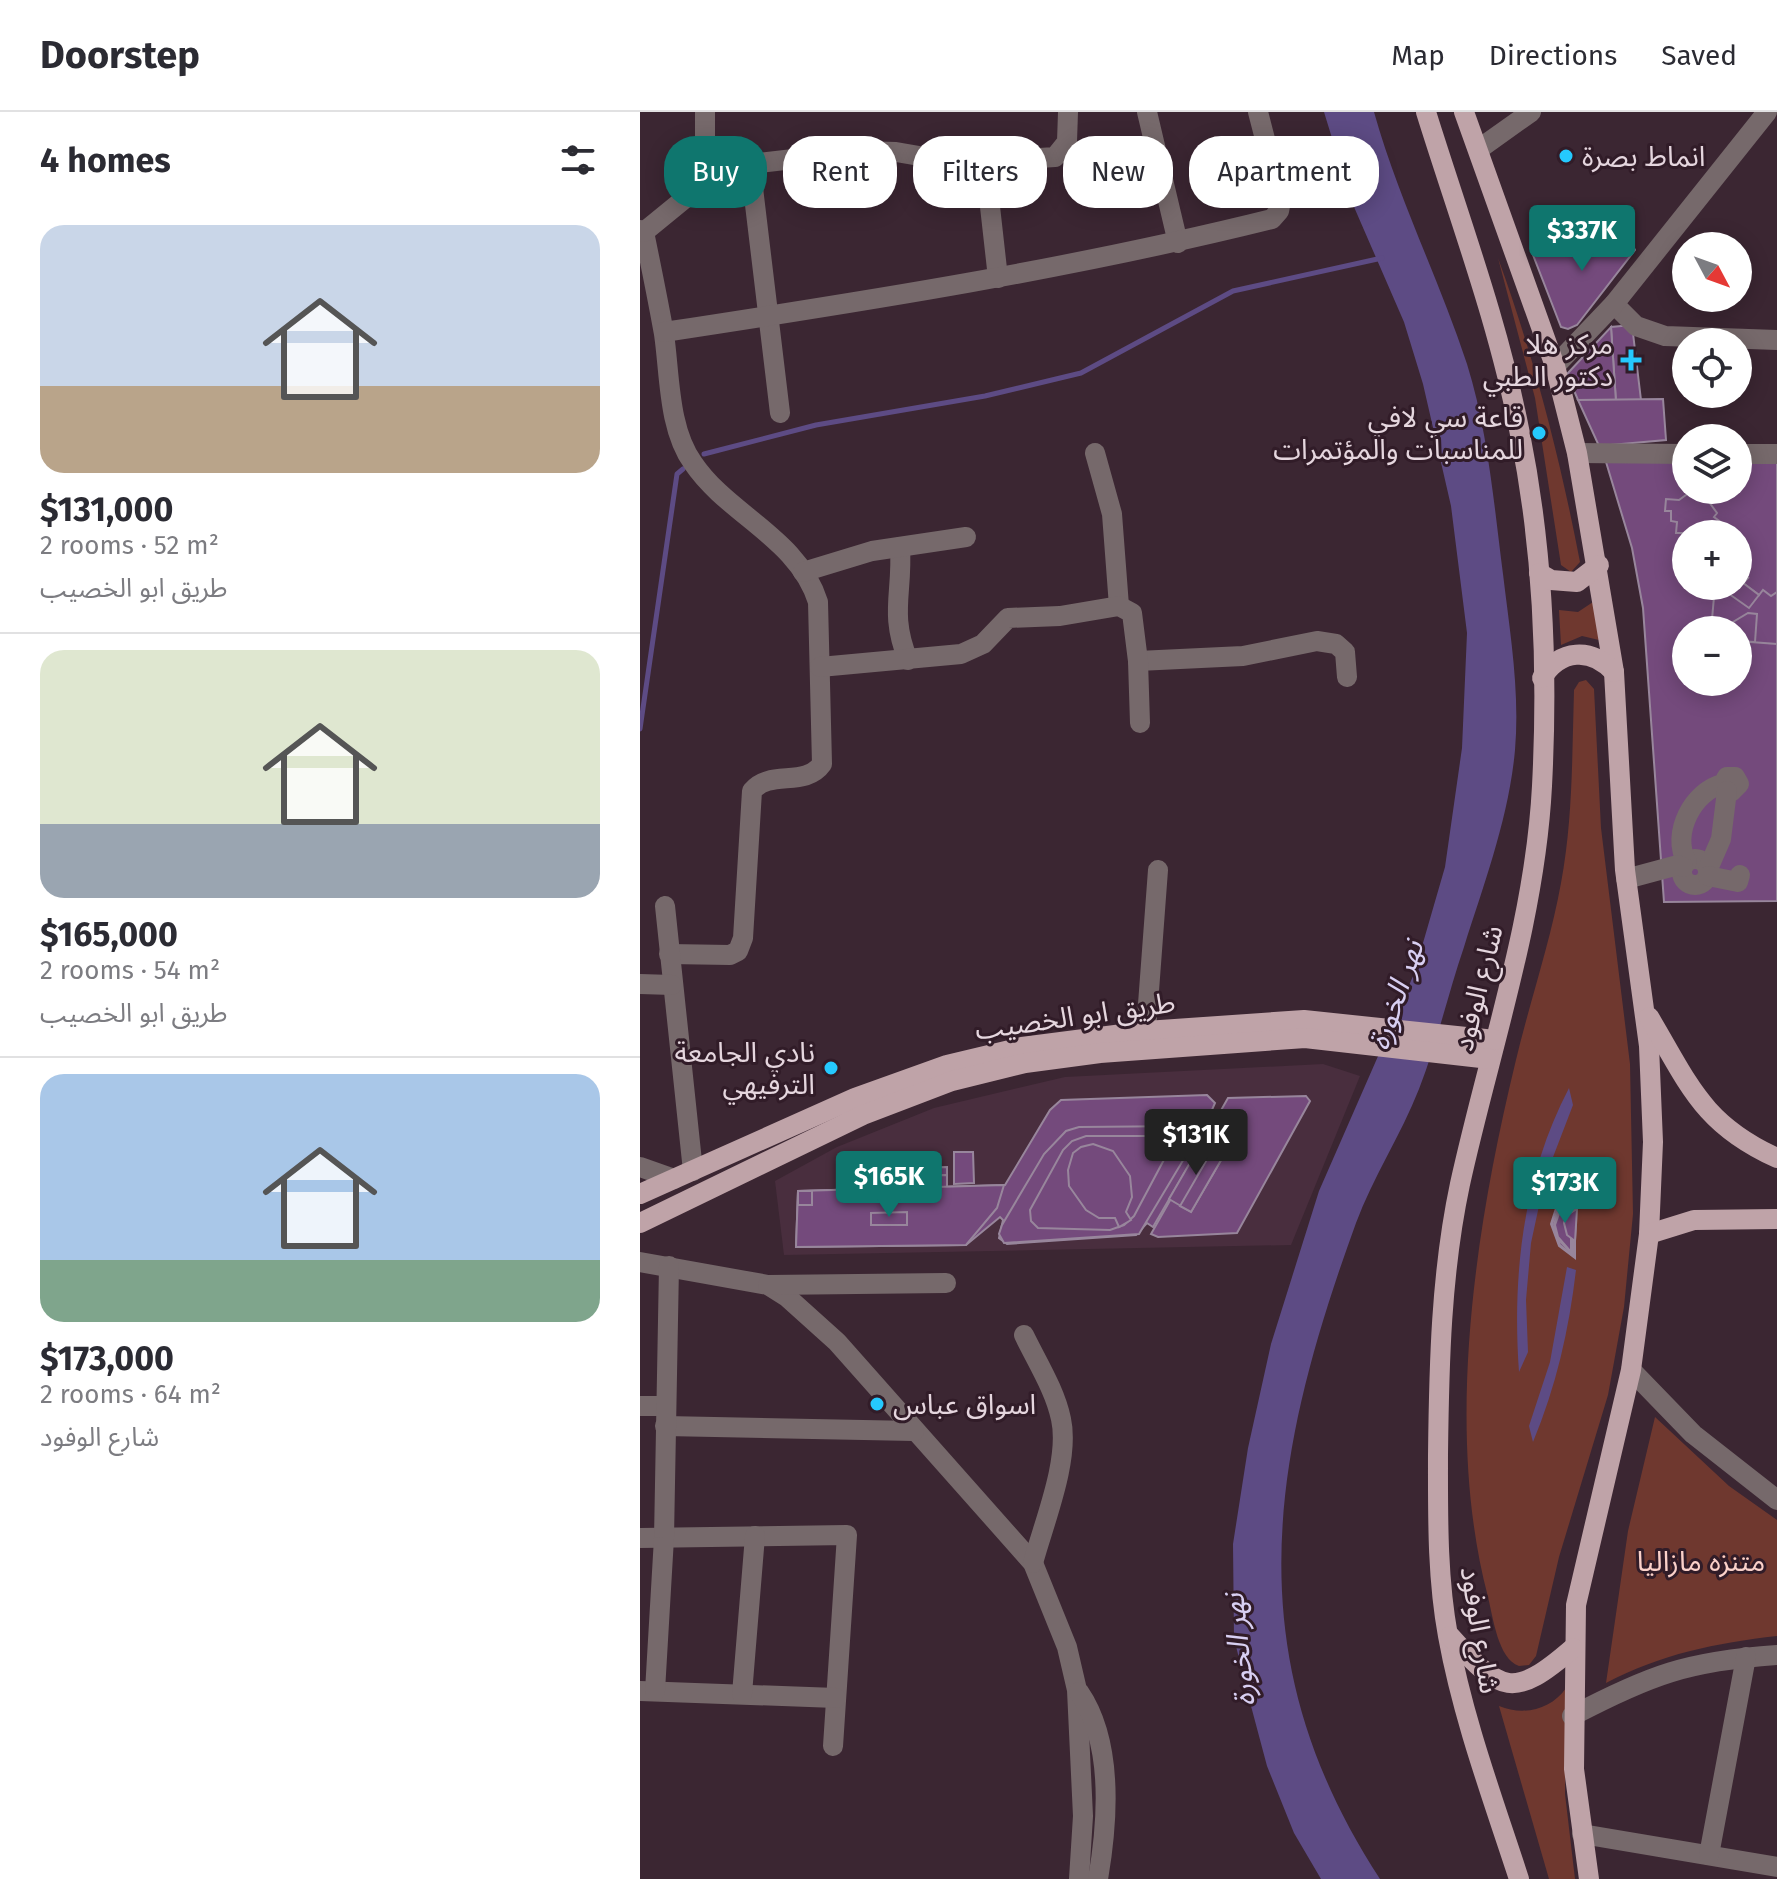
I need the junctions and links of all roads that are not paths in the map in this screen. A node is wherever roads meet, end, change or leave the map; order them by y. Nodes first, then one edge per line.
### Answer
1 (705, 112) edge
2 (1068, 112) edge
3 (1147, 112) edge
4 (1258, 112) edge
5 (1426, 112) edge
6 (1464, 112) edge
7 (1531, 112) edge
8 (1767, 112) edge
9 (705, 136) edge
10 (1479, 149) junction
11 (913, 155) edge
12 (1047, 158) edge
13 (767, 161) edge
14 (672, 208) edge
15 (755, 208) edge
16 (990, 208) edge
17 (642, 231) edge
18 (1178, 243) junction
19 (998, 278) junction
20 (1614, 304) junction
21 (768, 316) junction
22 (664, 332) junction
23 (1777, 340) edge
24 (1555, 366) junction
25 (780, 413) dead end
26 (1095, 453) dead end
27 (1577, 453) junction
28 (1672, 454) edge
29 (1752, 454) edge
30 (1777, 454) edge
31 (966, 537) dead end
32 (900, 547) junction
33 (1599, 565) junction
34 (803, 572) junction
35 (1539, 573) junction
36 (1119, 606) junction
37 (908, 660) junction
38 (1138, 661) junction
39 (820, 667) junction
40 (1614, 672) junction
41 (1347, 677) dead end
42 (1542, 678) junction
43 (1140, 723) dead end
44 (1685, 864) junction
45 (1158, 870) dead end
46 (1708, 872) junction
47 (1740, 875) dead end
48 (1626, 879) junction
49 (665, 906) dead end
50 (669, 954) junction
51 (640, 984) edge
52 (672, 985) junction
53 (1646, 1012) junction
54 (1146, 1031) junction
55 (1380, 1036) junction
56 (1492, 1050) junction
57 (859, 1106) junction
58 (1777, 1158) edge
59 (640, 1167) edge
60 (684, 1175) junction
61 (640, 1194) edge
62 (1777, 1219) edge
63 (640, 1223) edge
64 (1649, 1234) junction
65 (640, 1262) edge
66 (669, 1266) junction
67 (946, 1283) dead end
68 (768, 1285) junction
69 (1024, 1335) dead end
70 (1631, 1370) junction
71 (640, 1406) edge
72 (665, 1416) junction
73 (914, 1431) junction
74 (1777, 1500) edge
75 (755, 1536) junction
76 (640, 1538) edge
77 (664, 1538) junction
78 (1033, 1563) junction
79 (1448, 1633) junction
80 (1573, 1648) junction
81 (1777, 1655) edge
82 (1746, 1657) junction
83 (1077, 1690) junction
84 (647, 1691) edge
85 (742, 1694) junction
86 (836, 1698) junction
87 (1572, 1716) junction
88 (833, 1746) dead end
89 (1582, 1834) junction
90 (1709, 1855) junction
91 (1777, 1867) edge
92 (1079, 1879) edge
93 (1098, 1879) edge
94 (1519, 1879) edge
95 (1589, 1879) edge

1 - 9 street
2 - 12 street
3 - 18 street
4 - 18 street
5 - 35 main road, شارع الوفود
6 - 10 main road
7 - 10 street
8 - 20 street
10 - 24 main road
11 - 13 street
14 - 17 street
15 - 21 street
16 - 19 street
17 - 22 street
18 - 19 street
19 - 21 street
20 - 23 street
20 - 24 street
21 - 22 street
21 - 25 street
22 - 34 street
24 - 27 main road
26 - 36 street
27 - 28 street
27 - 33 main road
29 - 30 street
31 - 32 street
32 - 34 street
32 - 37 street
33 - 35 main road
33 - 40 main road
34 - 39 street
35 - 42 main road, شارع الوفود
36 - 37 street
36 - 38 street
37 - 39 street
38 - 41 street
38 - 43 street
39 - 50 street
40 - 42 main road
40 - 48 main road
42 - 56 main road, شارع الوفود
44 - 46 street
44 - 46 street
44 - 48 street
45 - 54 street
46 - 47 street
48 - 53 main road
49 - 50 street
50 - 52 street
51 - 52 street
52 - 60 street
53 - 58 main road
53 - 64 main road
54 - 55 main road, طريق ابو الخصيب
54 - 57 main road, طريق ابو الخصيب
55 - 56 main road, طريق ابو الخصيب
55 - 57 main road, طريق ابو الخصيب
56 - 79 main road, شارع الوفود
57 - 60 main road, طريق ابو الخصيب
57 - 63 main road, طريق ابو الخصيب
59 - 60 street
60 - 61 main road, طريق ابو الخصيب
62 - 64 main road
64 - 70 main road
65 - 66 street
66 - 68 street
66 - 72 street
67 - 68 street
68 - 73 street
69 - 78 street
70 - 74 street
70 - 80 main road
71 - 72 street
72 - 73 street
72 - 77 street
73 - 78 street
75 - 77 street
75 - 85 street
75 - 86 street
76 - 77 street
77 - 84 street
78 - 83 street
79 - 80 main road
79 - 94 main road, شارع الوفود
80 - 87 main road
81 - 82 street
82 - 87 street
82 - 90 street
83 - 92 street
83 - 93 street
84 - 85 street
85 - 86 street
86 - 88 street
87 - 89 main road
89 - 90 street
89 - 95 main road
90 - 91 street

